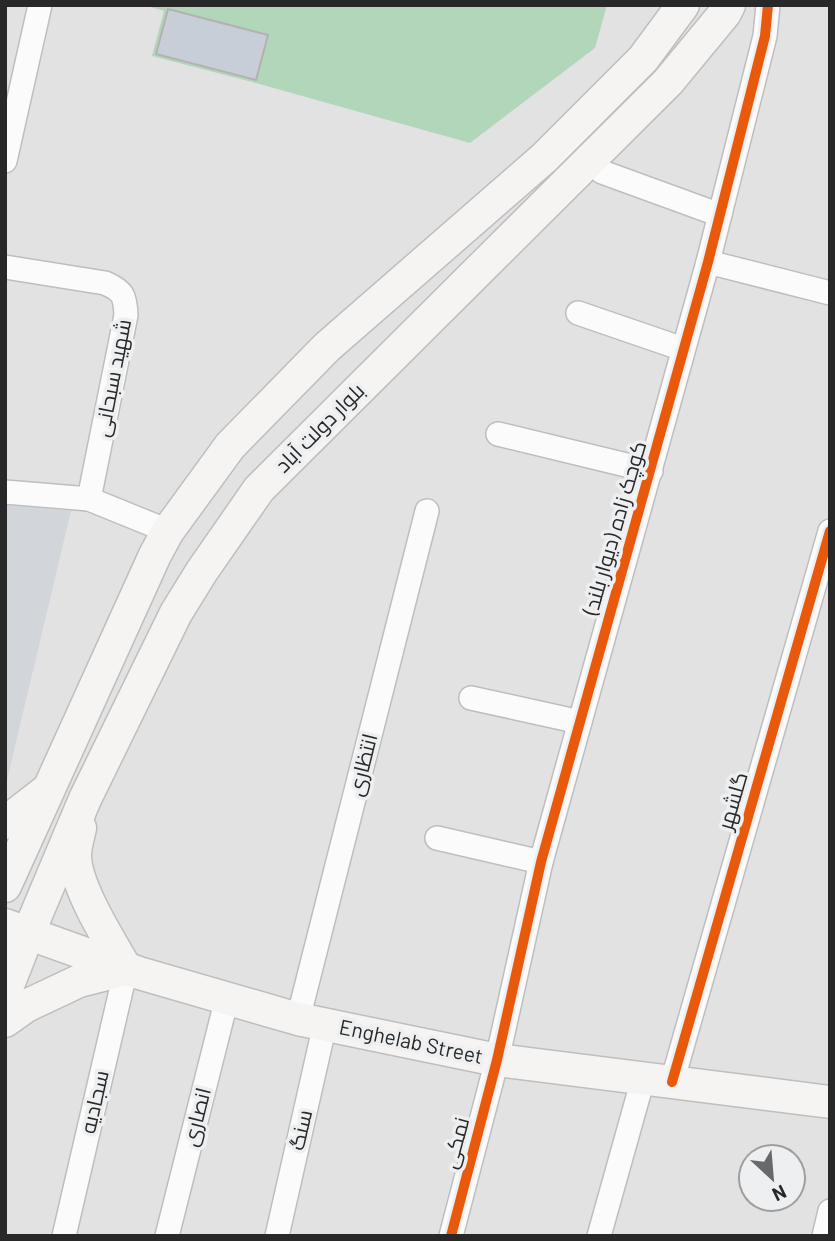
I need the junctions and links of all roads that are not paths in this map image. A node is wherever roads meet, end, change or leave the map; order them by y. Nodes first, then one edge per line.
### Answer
1 (40, 5) edge
2 (683, 5) edge
3 (730, 5) edge
4 (768, 5) edge
5 (5, 161) edge
6 (602, 172) dead end
7 (720, 215) junction
8 (708, 262) junction
9 (5, 267) edge
10 (830, 293) edge
11 (578, 313) dead end
12 (683, 349) junction
13 (498, 434) dead end
14 (651, 471) junction
15 (5, 492) edge
16 (89, 499) junction
17 (428, 510) dead end
18 (830, 531) edge
19 (161, 543) junction
20 (202, 571) junction
21 (471, 698) dead end
22 (580, 722) junction
23 (50, 788) junction
24 (85, 799) junction
25 (5, 823) edge
26 (437, 838) dead end
27 (541, 862) junction
28 (5, 886) edge
29 (17, 929) edge
30 (126, 969) junction
31 (5, 993) edge
32 (228, 998) junction
33 (5, 1021) edge
34 (312, 1021) junction
35 (497, 1060) junction
36 (658, 1080) junction
37 (830, 1102) edge
38 (830, 1211) edge
39 (64, 1236) edge
40 (167, 1236) edge
41 (277, 1236) edge
42 (452, 1236) edge
43 (600, 1236) edge
44 (824, 1236) edge

1 - 5 street
2 - 19 main road
3 - 20 main road, بلوار دولت آباد
4 - 7 street, کوچک زاده (دیوار بلند)
6 - 7 street
7 - 8 street, کوچک زاده (دیوار بلند)
8 - 10 street
8 - 12 street, کوچک زاده (دیوار بلند)
9 - 16 street, شهید سبحانی
11 - 12 street
12 - 14 street, کوچک زاده (دیوار بلند)
13 - 14 street
14 - 22 street, کوچک زاده (دیوار بلند)
15 - 16 street
16 - 19 street
17 - 34 street, انتظاری
18 - 36 street, گلشهر
19 - 20 main road
19 - 23 main road
20 - 24 main road, بلوار دولت آباد
21 - 22 street
22 - 27 street, کوچک زاده (دیوار بلند)
23 - 25 main road
23 - 28 main road
24 - 29 main road, بلوار دولت آباد
24 - 30 main road
26 - 27 street
27 - 35 street, کوچک زاده (دیوار بلند)
29 - 30 main road, Enghelab Street
29 - 31 main road, بلوار دولت آباد
30 - 32 main road, Enghelab Street
30 - 33 main road
30 - 39 street, سجادیه
32 - 34 main road, Enghelab Street
32 - 40 street, انصاری
34 - 35 main road, Enghelab Street
34 - 41 street, سنگ
35 - 36 main road, Enghelab Street
35 - 42 street, نمکی
36 - 37 main road, Enghelab Street
36 - 43 street, گلشهر
38 - 44 street

